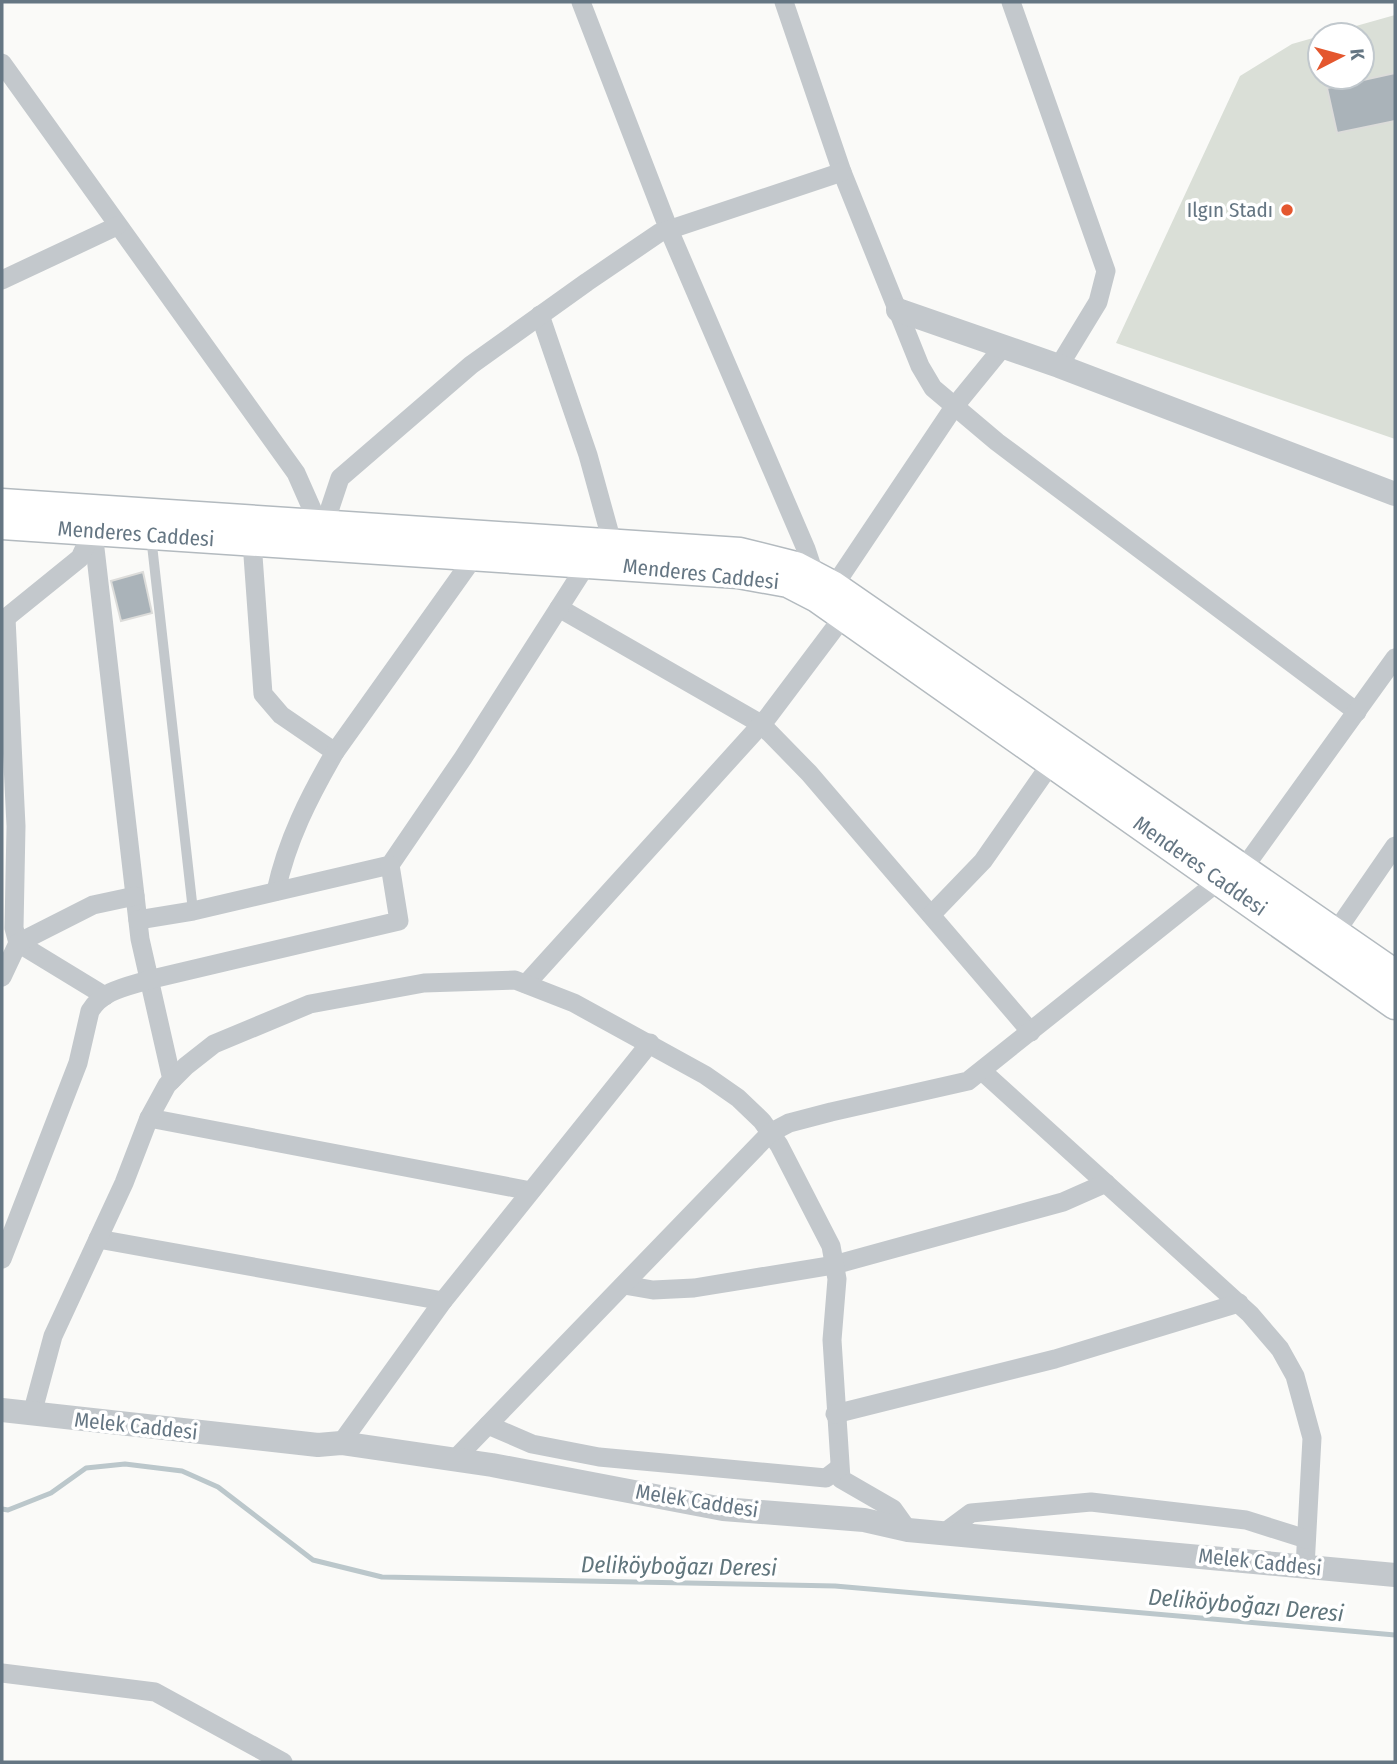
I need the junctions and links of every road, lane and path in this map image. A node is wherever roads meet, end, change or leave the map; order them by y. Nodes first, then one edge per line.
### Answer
1 (581, 2) edge
2 (784, 2) edge
3 (1011, 2) edge
4 (2, 63) edge
5 (842, 172) junction
6 (117, 226) junction
7 (669, 230) junction
8 (2, 280) edge
9 (898, 310) junction
10 (540, 316) junction
11 (1003, 347) junction
12 (1059, 366) junction
13 (954, 407) junction
14 (1395, 494) edge
15 (2, 503) edge
16 (2, 525) edge
17 (322, 525) junction
18 (93, 531) junction
19 (151, 535) junction
20 (252, 542) junction
21 (612, 542) junction
22 (474, 557) junction
23 (587, 564) junction
24 (825, 581) junction
25 (559, 608) junction
26 (843, 617) junction
27 (4, 620) edge
28 (1395, 658) edge
29 (1357, 712) junction
30 (761, 724) junction
31 (335, 752) junction
32 (1052, 762) junction
33 (1395, 846) edge
34 (390, 865) junction
35 (1231, 874) junction
36 (276, 891) junction
37 (135, 896) junction
38 (193, 911) junction
39 (931, 915) junction
40 (138, 920) junction
41 (1335, 933) junction
42 (18, 943) junction
43 (1395, 974) edge
44 (2, 976) edge
45 (148, 980) junction
46 (526, 984) junction
47 (105, 996) junction
48 (1395, 1005) edge
49 (1031, 1032) junction
50 (650, 1042) junction
51 (982, 1071) junction
52 (172, 1080) junction
53 (149, 1118) junction
54 (770, 1133) junction
55 (1106, 1183) junction
56 (531, 1191) junction
57 (98, 1238) junction
58 (2, 1259) edge
59 (834, 1265) junction
60 (624, 1284) junction
61 (443, 1301) junction
62 (1239, 1303) junction
63 (2, 1410) edge
64 (32, 1414) junction
65 (835, 1414) junction
66 (488, 1425) junction
67 (341, 1443) junction
68 (455, 1460) junction
69 (839, 1468) junction
70 (908, 1530) junction
71 (944, 1533) junction
72 (1306, 1539) junction
73 (1305, 1567) junction
74 (1395, 1575) edge
75 (4, 1679) edge
76 (284, 1762) edge

1 - 7 street
2 - 5 street
3 - 12 street
4 - 6 street
5 - 7 street
5 - 9 street
6 - 8 street
6 - 17 street
7 - 10 street
7 - 24 street
9 - 11 street
9 - 13 street
10 - 17 street
10 - 21 street
11 - 12 street
11 - 13 street
12 - 14 street
13 - 24 street
13 - 29 street
15 - 17 main road, Menderes Caddesi
16 - 18 main road, Menderes Caddesi
17 - 21 main road, Menderes Caddesi
18 - 19 main road, Menderes Caddesi
18 - 27 street
18 - 37 street
19 - 20 main road, Menderes Caddesi
19 - 38 lane
20 - 22 main road, Menderes Caddesi
20 - 31 street
21 - 24 main road, Menderes Caddesi
22 - 23 main road, Menderes Caddesi
22 - 31 street
23 - 25 street
23 - 26 main road, Menderes Caddesi
24 - 35 main road, Menderes Caddesi
25 - 30 street
25 - 34 street
26 - 30 street
26 - 32 main road, Menderes Caddesi
27 - 42 street
28 - 29 street
29 - 35 street
30 - 39 street
30 - 46 street
31 - 36 street
32 - 35 main road, Menderes Caddesi
32 - 39 street
33 - 41 street
34 - 36 street
34 - 45 street
35 - 41 main road, Menderes Caddesi
35 - 48 main road, Menderes Caddesi
35 - 49 street
36 - 38 street
37 - 40 street
37 - 42 street
38 - 40 street
39 - 49 street
40 - 45 street
41 - 43 main road, Menderes Caddesi
42 - 44 street
42 - 47 street
45 - 47 street
45 - 52 street
46 - 50 street
46 - 52 street
47 - 58 street
49 - 51 street
50 - 54 street
50 - 56 street
51 - 54 street
51 - 55 street
52 - 53 street
53 - 56 street
53 - 57 street
54 - 59 street
54 - 60 street
55 - 59 street
55 - 62 street
56 - 61 street
57 - 61 street
57 - 64 street
59 - 60 street
59 - 65 street
60 - 66 street
61 - 67 street
62 - 65 street
62 - 72 street
63 - 64 street, Melek Caddesi
64 - 67 street, Melek Caddesi
65 - 69 street
66 - 68 street
66 - 69 street
67 - 68 street, Melek Caddesi
68 - 70 street, Melek Caddesi
69 - 70 street
70 - 71 street, Melek Caddesi
71 - 72 street
71 - 73 street, Melek Caddesi
72 - 73 street
73 - 74 street, Melek Caddesi
75 - 76 street

